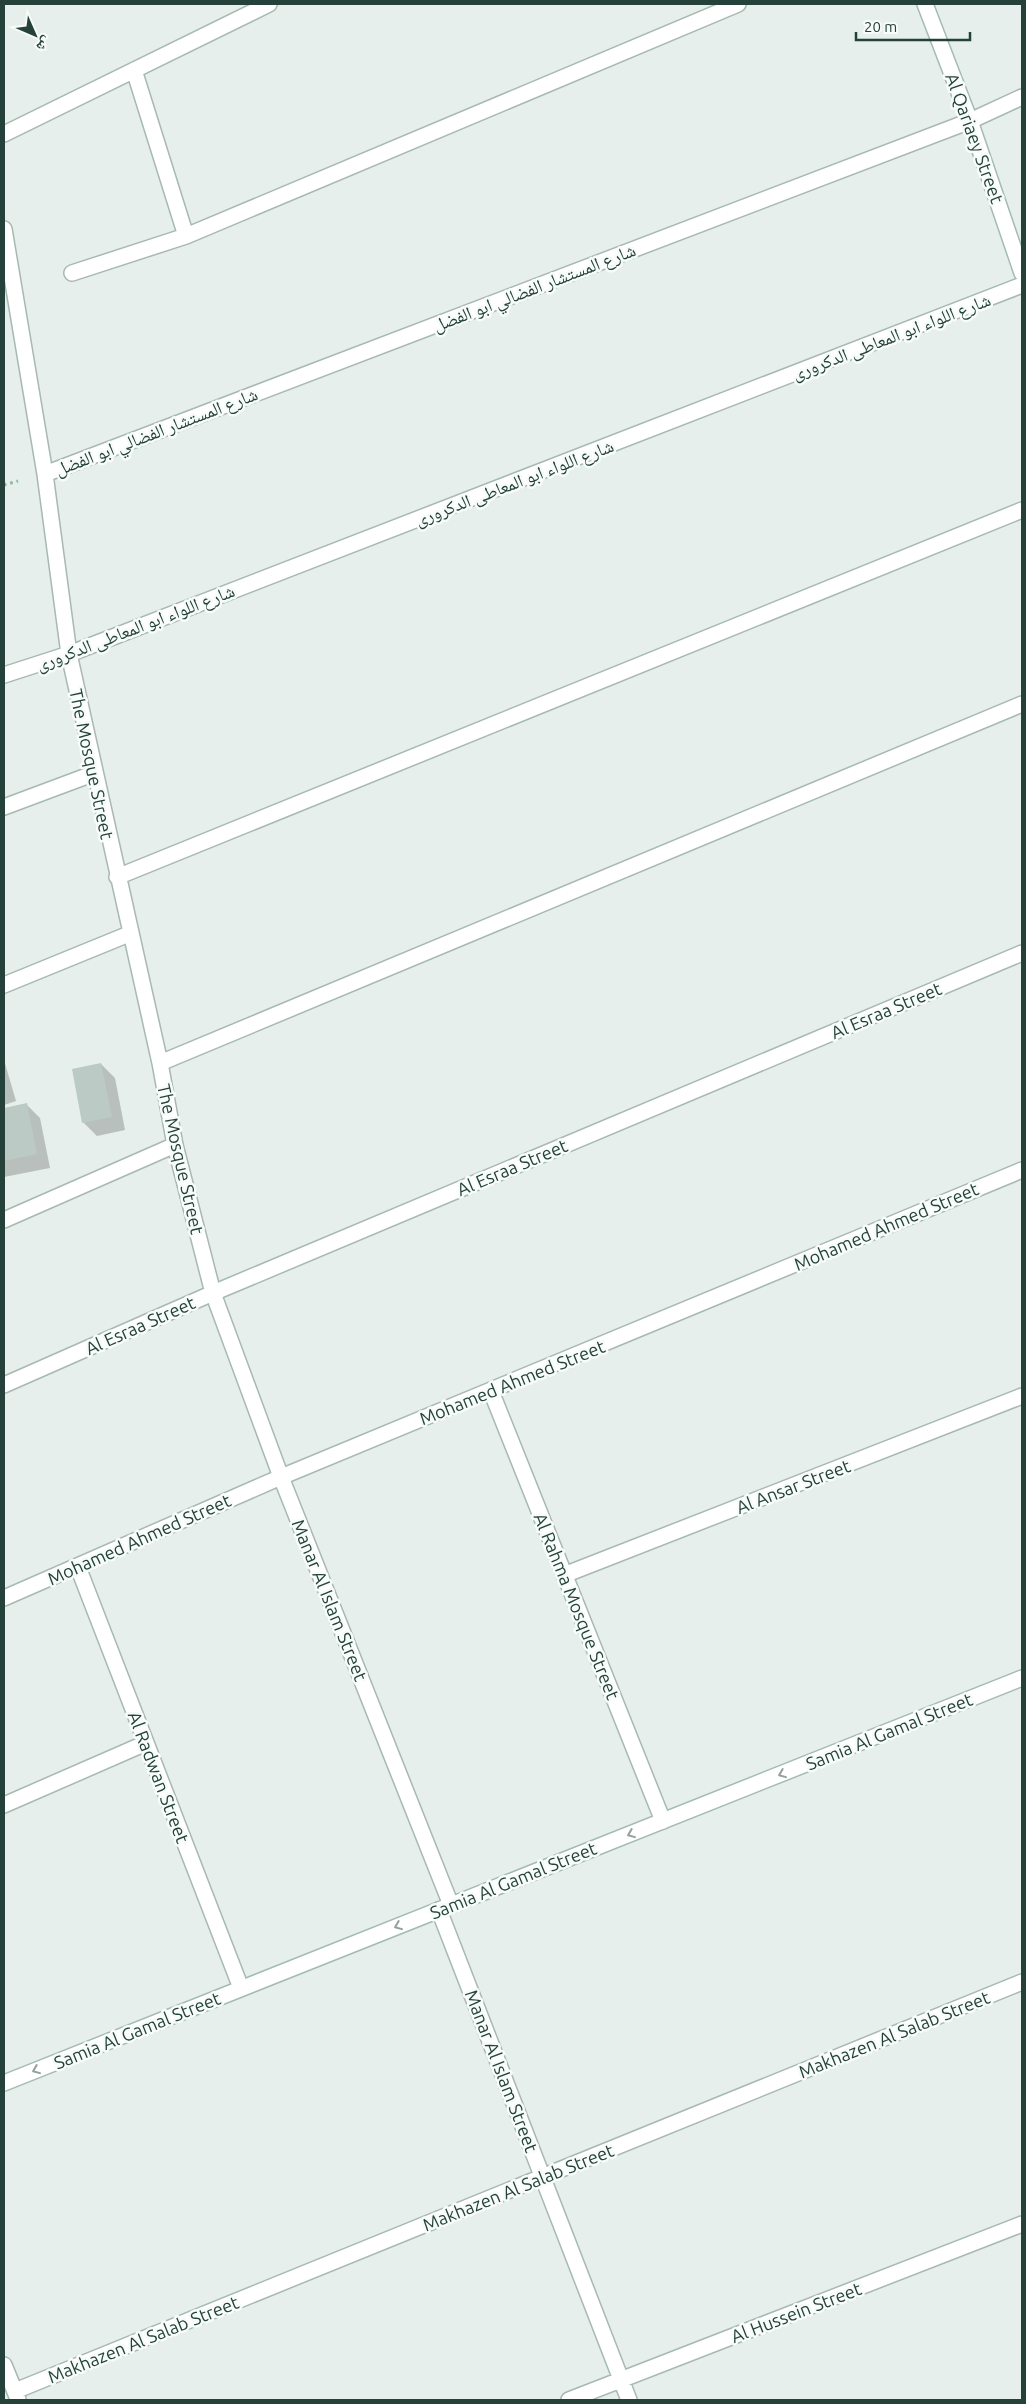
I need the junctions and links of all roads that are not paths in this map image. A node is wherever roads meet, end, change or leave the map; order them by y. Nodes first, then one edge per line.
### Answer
1 (269, 4) edge
2 (738, 4) edge
3 (925, 4) edge
4 (134, 70) junction
5 (1022, 97) edge
6 (970, 121) junction
7 (4, 134) edge
8 (4, 229) edge
9 (186, 236) junction
10 (72, 273) dead end
11 (1022, 273) edge
12 (1022, 285) edge
13 (45, 474) junction
14 (1022, 510) edge
15 (69, 654) junction
16 (4, 675) edge
17 (1022, 704) edge
18 (94, 773) junction
19 (4, 806) edge
20 (117, 878) junction
21 (129, 934) junction
22 (1022, 953) edge
23 (4, 985) edge
24 (160, 1063) junction
25 (175, 1145) junction
26 (1022, 1170) edge
27 (4, 1220) edge
28 (213, 1293) junction
29 (4, 1385) edge
30 (491, 1391) junction
31 (1022, 1396) edge
32 (281, 1477) junction
33 (78, 1567) junction
34 (564, 1575) junction
35 (4, 1598) edge
36 (1022, 1678) edge
37 (146, 1743) junction
38 (4, 1805) edge
39 (663, 1821) junction
40 (445, 1907) junction
41 (1022, 1982) edge
42 (241, 1988) junction
43 (4, 2083) edge
44 (543, 2176) junction
45 (1022, 2224) edge
46 (4, 2365) edge
47 (621, 2380) junction
48 (16, 2396) edge
49 (570, 2400) edge
50 (629, 2400) edge

1 - 4 street
2 - 9 street
3 - 6 street, Al Qariaey Street
4 - 7 street
4 - 9 street
5 - 6 street, شارع المستشار الفضالي ابو الفضل
6 - 11 street, Al Qariaey Street
6 - 13 street, شارع المستشار الفضالي ابو الفضل
8 - 13 street, The Mosque Street
9 - 10 street
12 - 15 street, شارع اللواء ابو المعاطى الدكرورى
13 - 15 street, The Mosque Street
14 - 20 street
15 - 16 street, شارع اللواء ابو المعاطى الدكرورى
15 - 18 street, The Mosque Street
17 - 24 street
18 - 19 street
18 - 20 street, The Mosque Street
20 - 21 street, The Mosque Street
21 - 23 street
21 - 24 street, The Mosque Street
22 - 28 street, Al Esraa Street
24 - 25 street, The Mosque Street
25 - 27 street
25 - 28 street, The Mosque Street
26 - 30 street, Mohamed Ahmed Street
28 - 29 street, Al Esraa Street
28 - 32 street, Manar Al Islam Street
30 - 32 street, Mohamed Ahmed Street
30 - 34 street, Al Rahma Mosque Street
31 - 34 street, Al Ansar Street
32 - 33 street, Mohamed Ahmed Street
32 - 40 street, Manar Al Islam Street
33 - 35 street, Mohamed Ahmed Street
33 - 37 street, Al Radwan Street
34 - 39 street, Al Rahma Mosque Street
36 -> 39 street, Samia Al Gamal Street
37 - 38 street
37 - 42 street, Al Radwan Street
39 -> 40 street, Samia Al Gamal Street
40 -> 42 street, Samia Al Gamal Street
40 - 44 street, Manar Al Islam Street
41 - 44 street, Makhazen Al Salab Street
42 -> 43 street, Samia Al Gamal Street
44 - 47 street, Manar Al Islam Street
44 - 48 street, Makhazen Al Salab Street
45 - 47 street, Al Hussein Street
46 - 48 street
47 - 49 street, Al Hussein Street
47 - 50 street, Manar Al Islam Street

